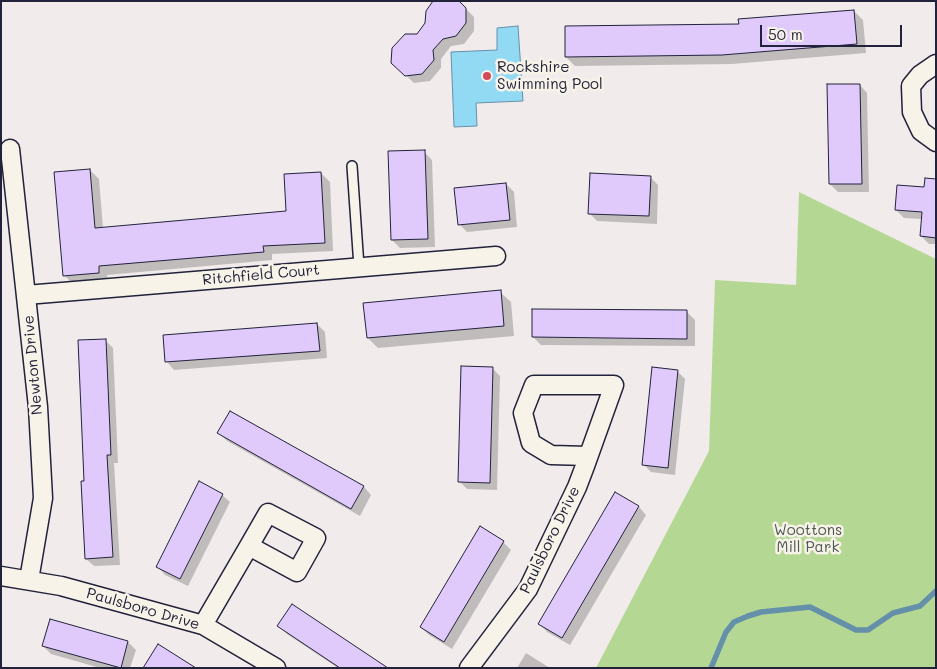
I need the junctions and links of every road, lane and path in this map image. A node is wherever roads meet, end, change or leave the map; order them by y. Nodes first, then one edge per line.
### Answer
1 (936, 64) edge
2 (936, 142) edge
3 (4, 150) edge
4 (352, 166) dead end
5 (496, 256) dead end
6 (359, 267) junction
7 (26, 295) junction
8 (588, 456) junction
9 (249, 546) dead end
10 (1, 576) edge
11 (29, 580) junction
12 (203, 625) junction
13 (276, 668) edge
14 (469, 668) edge

1 - 2 street
3 - 7 street, Newton Drive
4 - 6 lane
5 - 6 street, Ritchfield Court
6 - 7 street, Ritchfield Court
7 - 11 street, Newton Drive
8 - 8 street, Paulsboro Drive
8 - 14 street, Paulsboro Drive
9 - 12 street
10 - 11 street, Paulsboro Drive
11 - 12 street, Paulsboro Drive
12 - 13 street, Paulsboro Drive

